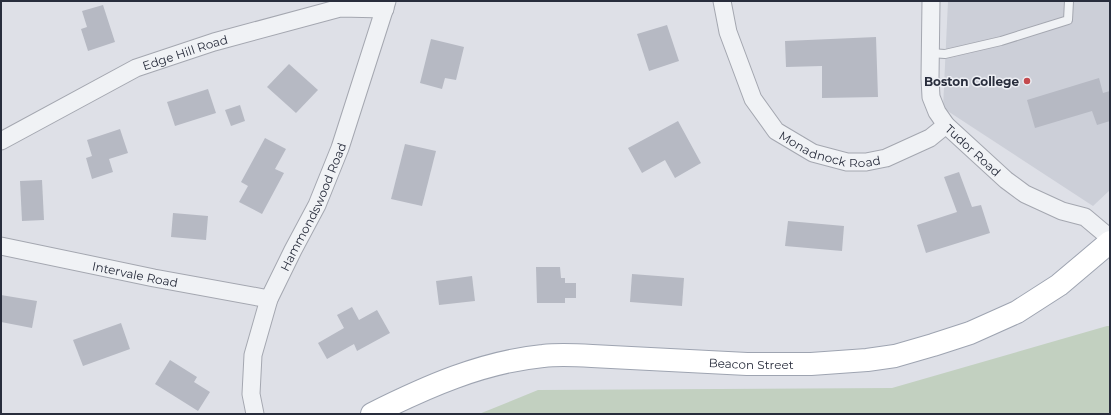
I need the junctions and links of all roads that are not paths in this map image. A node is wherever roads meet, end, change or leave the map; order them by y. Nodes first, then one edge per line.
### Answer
1 (722, 1) edge
2 (931, 1) edge
3 (1069, 1) edge
4 (386, 5) edge
5 (930, 53) junction
6 (946, 125) junction
7 (1, 141) edge
8 (1110, 238) edge
9 (1110, 242) edge
10 (1, 246) edge
11 (269, 299) junction
12 (255, 414) edge
13 (372, 414) edge

1 - 6 street, Monadnock Road
2 - 5 street, Tudor Road
3 - 5 lane
4 - 7 street, Edge Hill Road
4 - 11 street, Hammondswood Road
5 - 6 street, Tudor Road
6 - 8 street, Tudor Road
9 - 13 main road, Beacon Street
10 - 11 street, Intervale Road
11 - 12 street, Hammondswood Road

